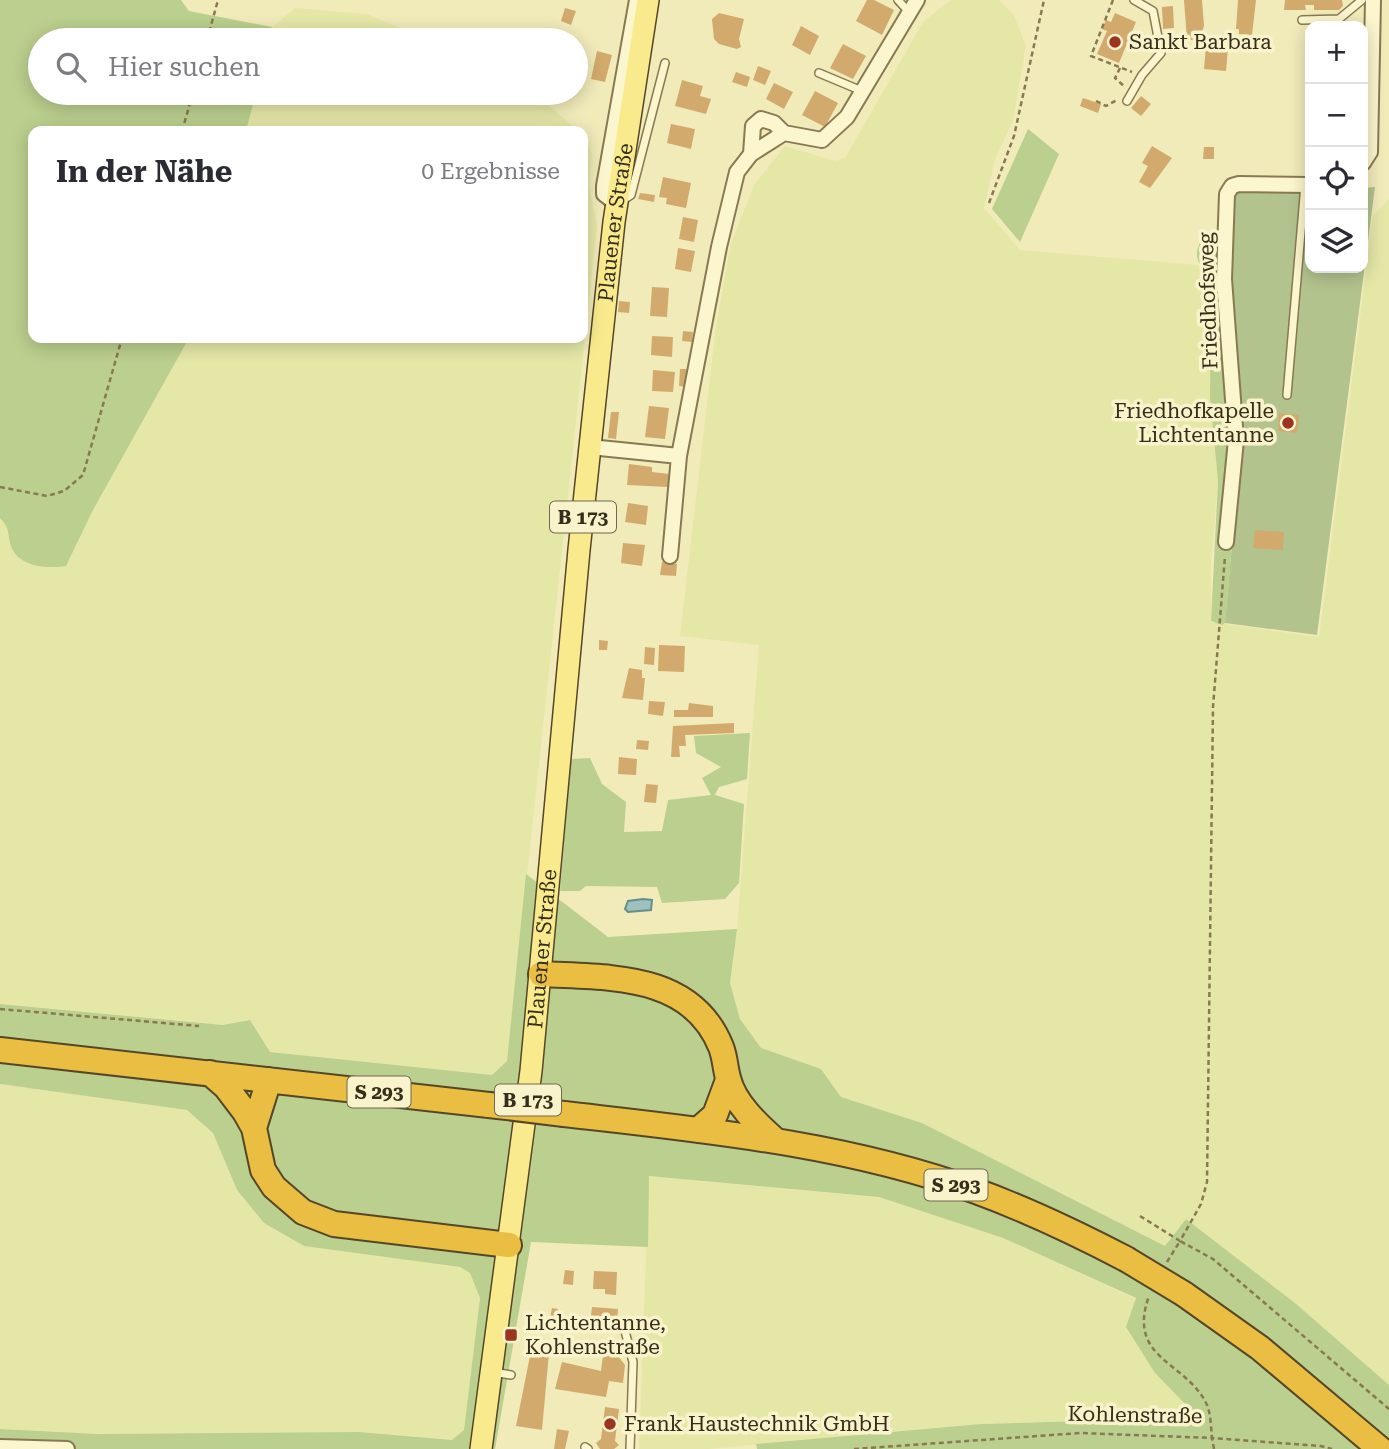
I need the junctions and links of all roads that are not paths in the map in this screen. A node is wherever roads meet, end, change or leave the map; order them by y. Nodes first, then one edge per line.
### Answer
1 (637, 0) edge
2 (648, 0) edge
3 (898, 0) edge
4 (1134, 0) edge
5 (1362, 0) edge
6 (1373, 0) edge
7 (913, 6) edge
8 (1302, 20) dead end
9 (665, 63) dead end
10 (819, 73) dead end
11 (862, 92) junction
12 (1127, 101) dead end
13 (784, 133) junction
14 (751, 154) junction
15 (1368, 155) edge
16 (1305, 185) edge
17 (617, 204) junction
18 (1306, 210) edge
19 (1287, 395) dead end
20 (590, 447) junction
21 (679, 456) junction
22 (1226, 542) road end
23 (670, 556) dead end
24 (541, 974) junction
25 (0, 1050) edge
26 (211, 1073) junction
27 (269, 1080) junction
28 (728, 1080) junction
29 (254, 1128) junction
30 (698, 1130) junction
31 (776, 1141) junction
32 (509, 1245) junction
33 (625, 1331) dead end
34 (0, 1447) edge
35 (67, 1449) edge
36 (481, 1449) edge
37 (630, 1449) edge
38 (1380, 1449) edge

1 - 17 street
2 - 17 main road, Plauener Straße / B 173
3 - 7 lane
4 - 12 lane
5 - 8 lane
6 - 15 street
7 - 11 street
9 - 17 lane
10 - 11 lane
11 - 13 street
13 - 14 street
13 - 14 street
14 - 21 street
16 - 22 street, Friedhofsweg
17 - 20 main road, Plauener Straße / B 173
18 - 19 lane
20 - 21 street
20 - 24 main road, Plauener Straße / B 173
21 - 23 street
24 - 28 highway
24 - 32 main road, Plauener Straße / B 173
25 - 26 highway, S 293
26 - 27 highway, S 293
26 - 29 highway
27 - 29 highway
27 - 30 highway, S 293, bridge
28 - 30 highway
28 - 31 highway
29 - 32 highway
30 - 31 highway, S 293
31 - 38 highway, S 293, bridge
32 - 36 main road, Plauener Straße / B 173
33 - 37 lane
34 - 35 street

